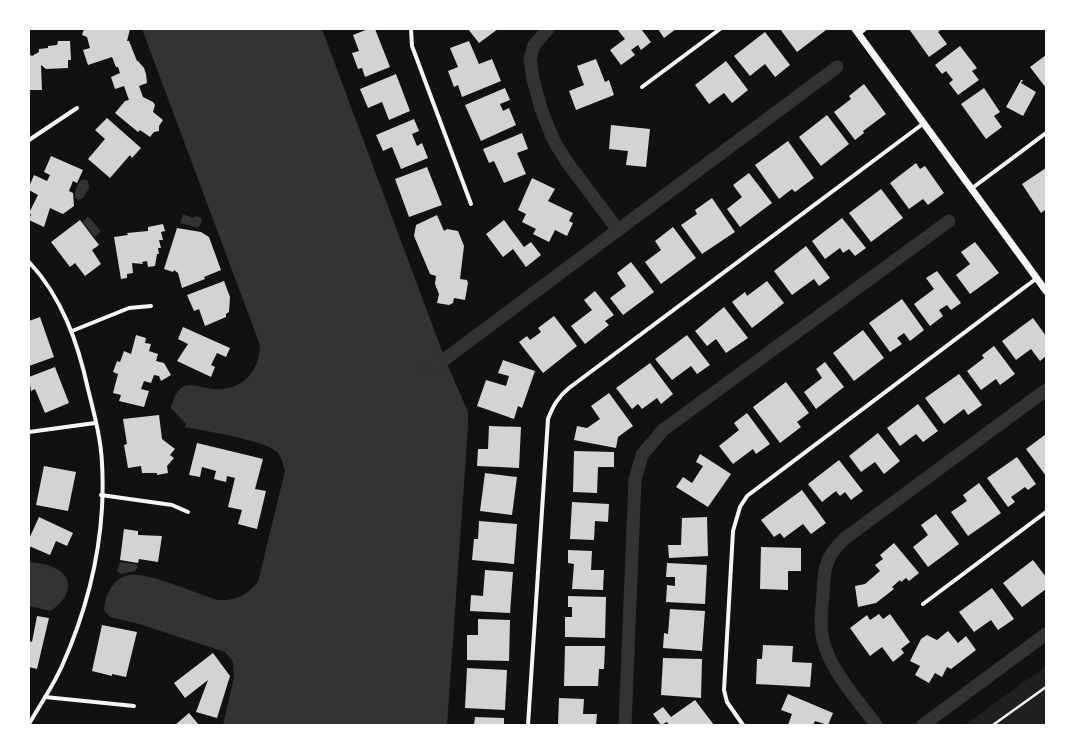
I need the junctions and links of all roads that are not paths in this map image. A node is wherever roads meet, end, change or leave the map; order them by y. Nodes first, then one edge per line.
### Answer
1 (411, 29) edge
2 (720, 29) edge
3 (865, 29) edge
4 (857, 31) edge
5 (642, 87) dead end
6 (76, 108) dead end
7 (924, 123) junction
8 (1046, 133) edge
9 (29, 140) edge
10 (972, 189) junction
11 (471, 204) dead end
12 (29, 262) edge
13 (1037, 278) junction
14 (1046, 291) edge
15 (151, 306) dead end
16 (72, 331) junction
17 (95, 423) junction
18 (29, 432) edge
19 (101, 495) junction
20 (188, 512) dead end
21 (1046, 512) edge
22 (923, 604) dead end
23 (45, 697) junction
24 (134, 706) dead end
25 (29, 724) edge
26 (528, 725) edge
27 (743, 725) edge

1 - 11 street
2 - 5 street
3 - 4 street
4 - 7 street
6 - 9 street
7 - 10 street
7 - 26 street
8 - 10 street
10 - 13 street
12 - 16 street
13 - 14 street
13 - 27 street
15 - 16 street
16 - 17 street
17 - 18 street
17 - 19 street
19 - 20 street
19 - 23 street
21 - 22 street
23 - 24 street
23 - 25 street

